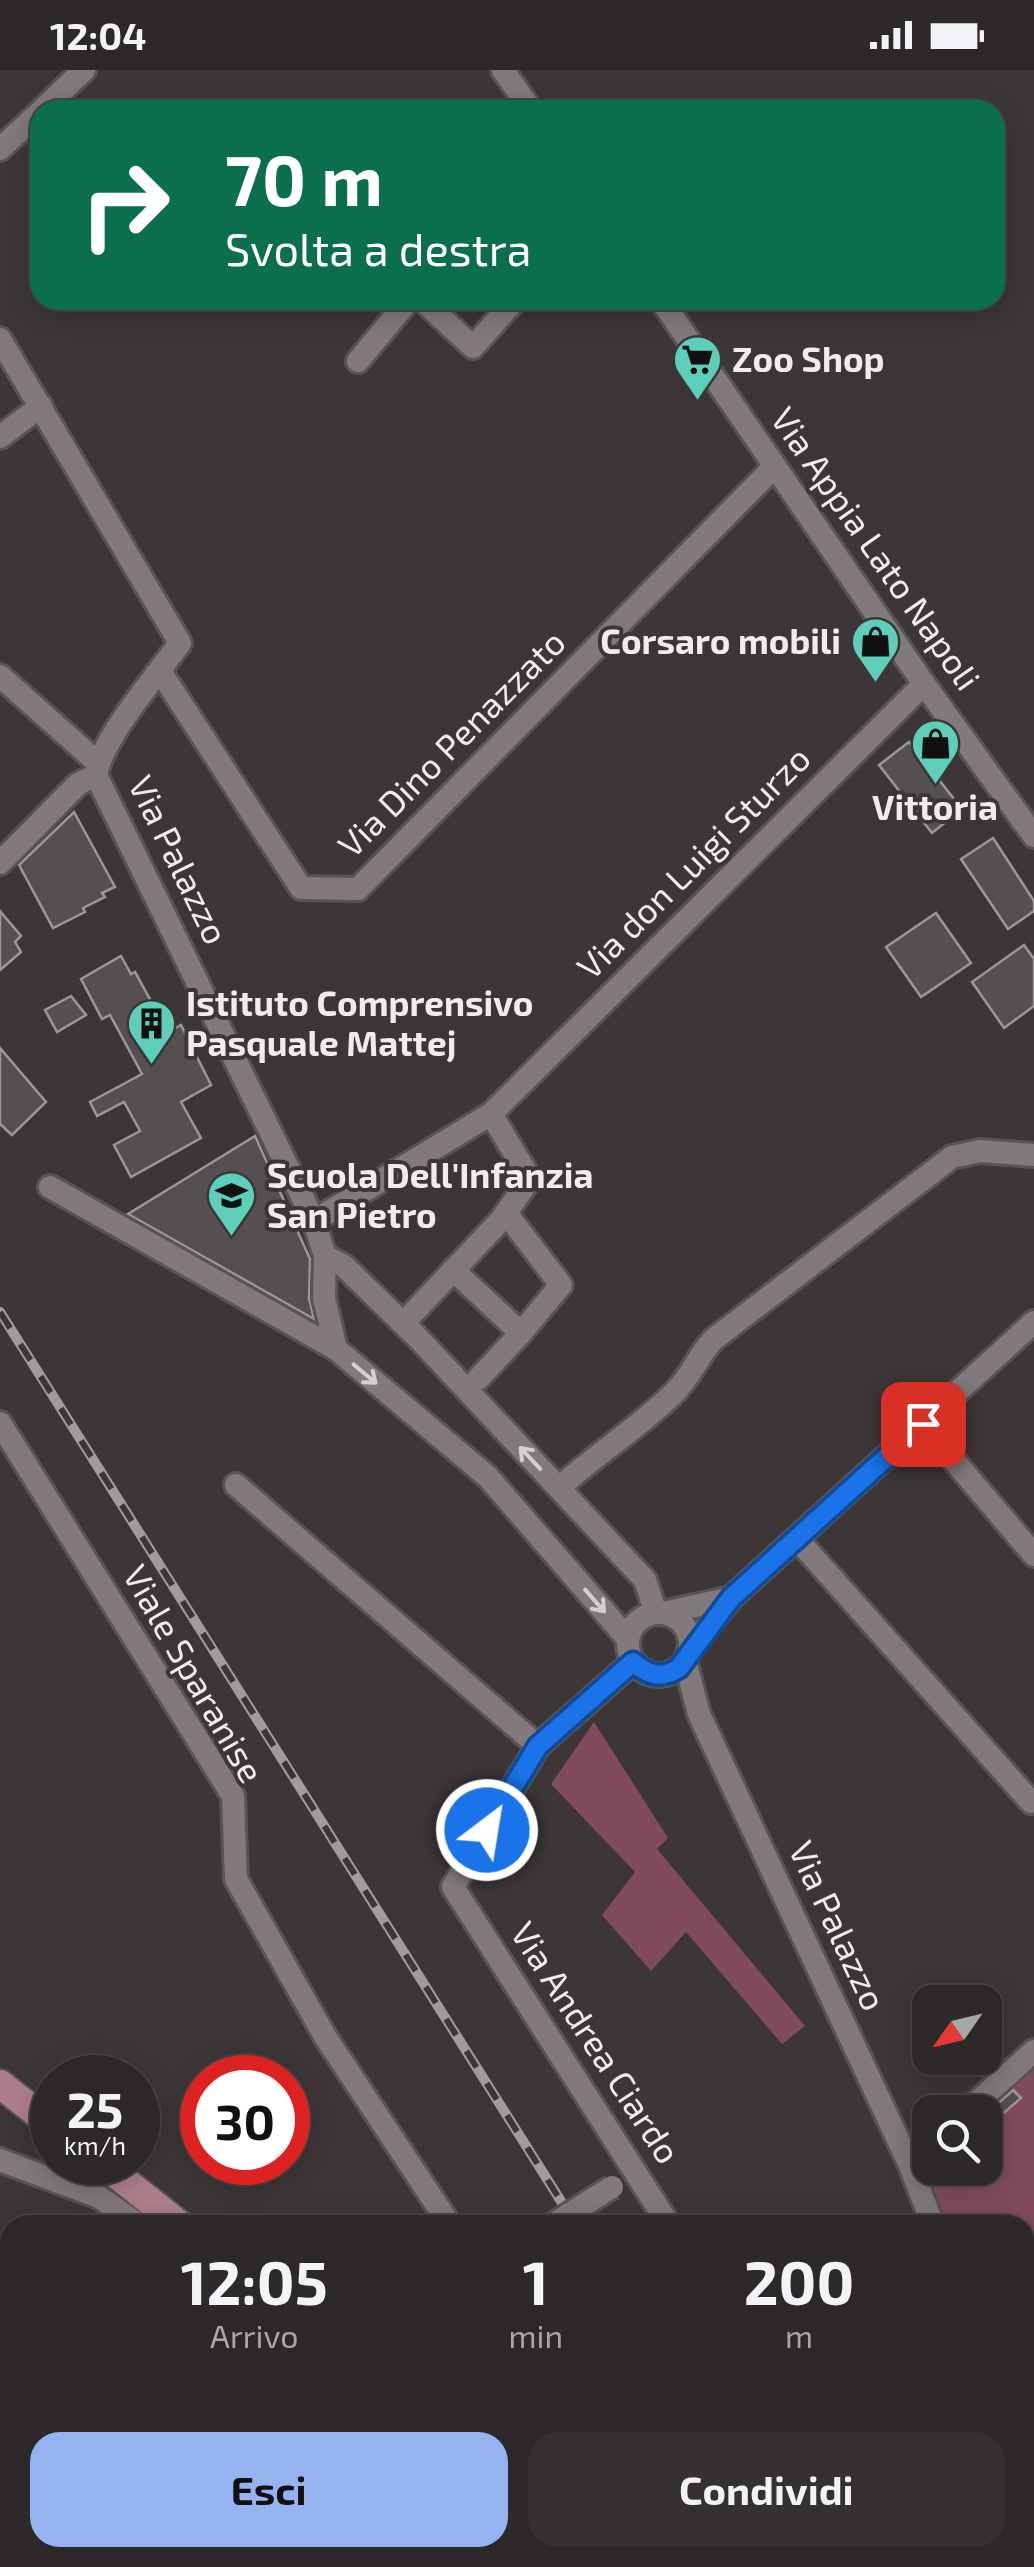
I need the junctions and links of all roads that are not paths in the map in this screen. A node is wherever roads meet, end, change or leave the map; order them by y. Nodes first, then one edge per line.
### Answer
1 (84, 70) edge
2 (503, 70) edge
3 (53, 100) edge
4 (524, 100) edge
5 (30, 121) edge
6 (0, 149) edge
7 (401, 310) edge
8 (433, 310) edge
9 (507, 310) edge
10 (668, 310) edge
11 (0, 339) edge
12 (358, 361) dead end
13 (41, 406) junction
14 (0, 437) edge
15 (775, 466) junction
16 (160, 671) junction
17 (0, 676) edge
18 (924, 684) junction
19 (97, 769) junction
20 (1034, 836) edge
21 (0, 862) edge
22 (491, 1114) junction
23 (1034, 1155) edge
24 (50, 1187) dead end
25 (506, 1213) junction
26 (314, 1222) junction
27 (326, 1256) junction
28 (453, 1270) junction
29 (378, 1302) junction
30 (412, 1314) dead end
31 (1034, 1322) edge
32 (522, 1333) junction
33 (333, 1338) junction
34 (478, 1379) dead end
35 (0, 1424) edge
36 (923, 1424) junction
37 (236, 1485) dead end
38 (559, 1488) junction
39 (798, 1540) junction
40 (1034, 1555) edge
41 (731, 1598) junction
42 (659, 1613) junction
43 (687, 1656) junction
44 (636, 1658) junction
45 (700, 1714) junction
46 (538, 1746) junction
47 (1030, 1802) dead end
48 (1034, 2052) edge
49 (0, 2084) edge
50 (985, 2095) edge
51 (30, 2107) edge
52 (0, 2160) edge
53 (912, 2160) edge
54 (909, 2163) junction
55 (636, 2173) junction
56 (130, 2185) edge
57 (125, 2215) edge
58 (167, 2215) edge
59 (443, 2215) edge
60 (568, 2215) edge
61 (663, 2215) edge
62 (929, 2215) edge

1 - 3 street
2 - 4 street
5 - 6 street
7 - 12 street
8 - 9 street
10 - 15 street, Via Appia Lato Napoli
11 - 13 street, Via Palazzo
13 - 14 street
13 - 16 street, Via Palazzo
15 - 16 street, Via Dino Penazzato
15 - 18 street, Via Appia Lato Napoli
16 - 19 street, Via Palazzo
17 - 19 street
18 - 20 street, Via Appia Lato Napoli
18 - 22 street, Via don Luigi Sturzo
19 - 21 street
19 - 26 street, Via Palazzo
22 - 25 street
22 - 26 street, Via don Luigi Sturzo
23 - 38 street
24 - 33 street, Via Palazzo
25 - 28 street
25 - 32 street
26 - 27 street, Via Palazzo
27 - 29 street
27 - 33 street
28 - 30 street
28 - 32 street
29 - 33 street
38 -> 29 street
31 - 36 street
32 - 34 street
33 -> 44 street, Via Palazzo
35 - 59 street, Viale Sparanise
36 - 39 street
36 - 40 street
37 - 46 street
38 - 42 street
39 - 41 street
39 - 47 street
41 - 42 street
41 - 43 street
42 - 43 street
42 - 44 street
43 - 44 street
43 - 45 street, Via Palazzo
44 - 45 street, Via Palazzo
44 - 46 street, Via Andrea Ciardo
45 - 54 street, Via Palazzo
46 - 55 street, Via Andrea Ciardo
48 - 50 street
49 - 51 main road
52 - 57 street
53 - 54 street
54 - 62 street, Via Palazzo
55 - 60 street, bridge
55 - 61 street, Via Andrea Ciardo
56 - 58 main road

